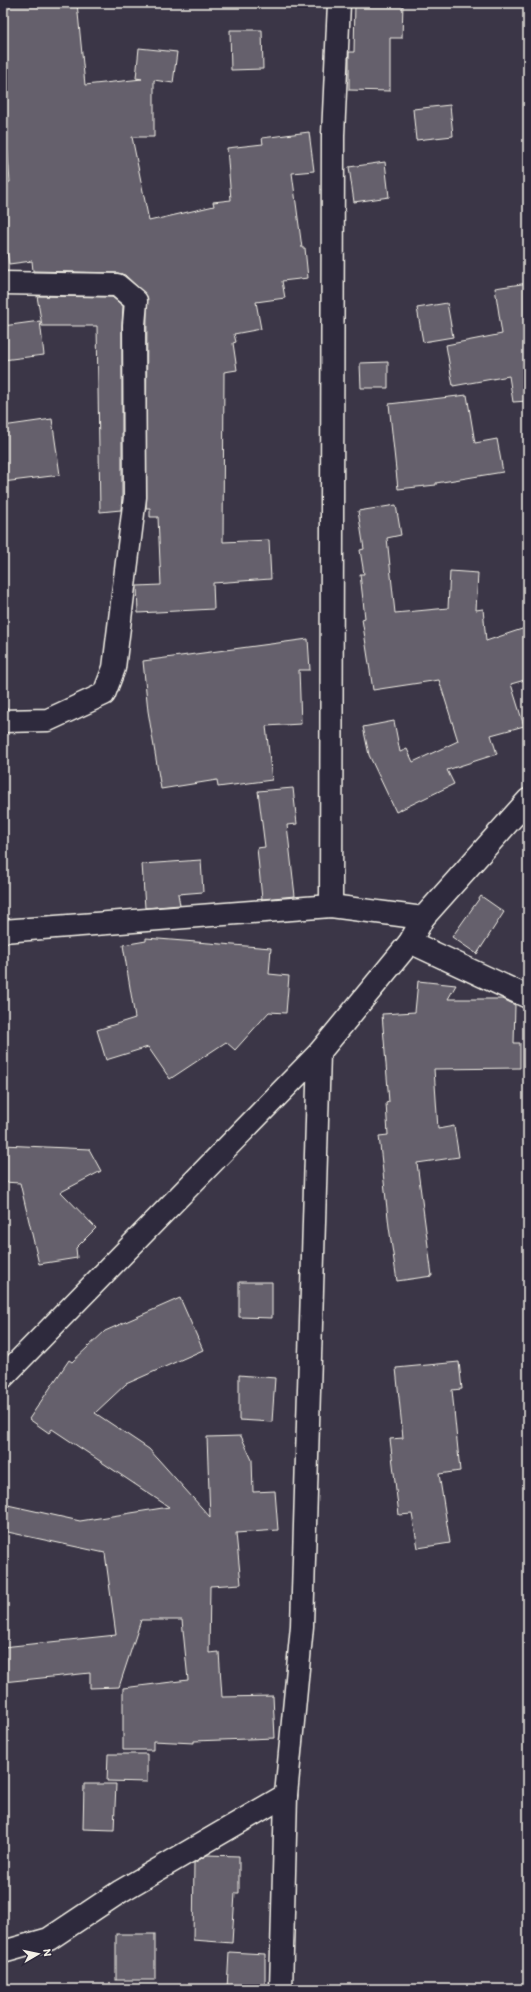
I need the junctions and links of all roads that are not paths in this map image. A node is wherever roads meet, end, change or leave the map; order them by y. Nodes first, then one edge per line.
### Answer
1 (339, 3) edge
2 (3, 283) edge
3 (3, 721) edge
4 (528, 800) edge
5 (331, 906) junction
6 (424, 918) junction
7 (3, 931) edge
8 (410, 942) junction
9 (528, 997) edge
10 (319, 1053) junction
11 (3, 1377) edge
12 (286, 1795) junction
13 (3, 1952) edge
14 (281, 1989) edge

1 - 5 street
2 - 3 street
4 - 6 street
5 - 6 street
5 - 7 street
6 - 8 street
8 - 9 street
8 - 10 street
10 - 11 street
10 - 12 street
12 - 13 street
12 - 14 street

